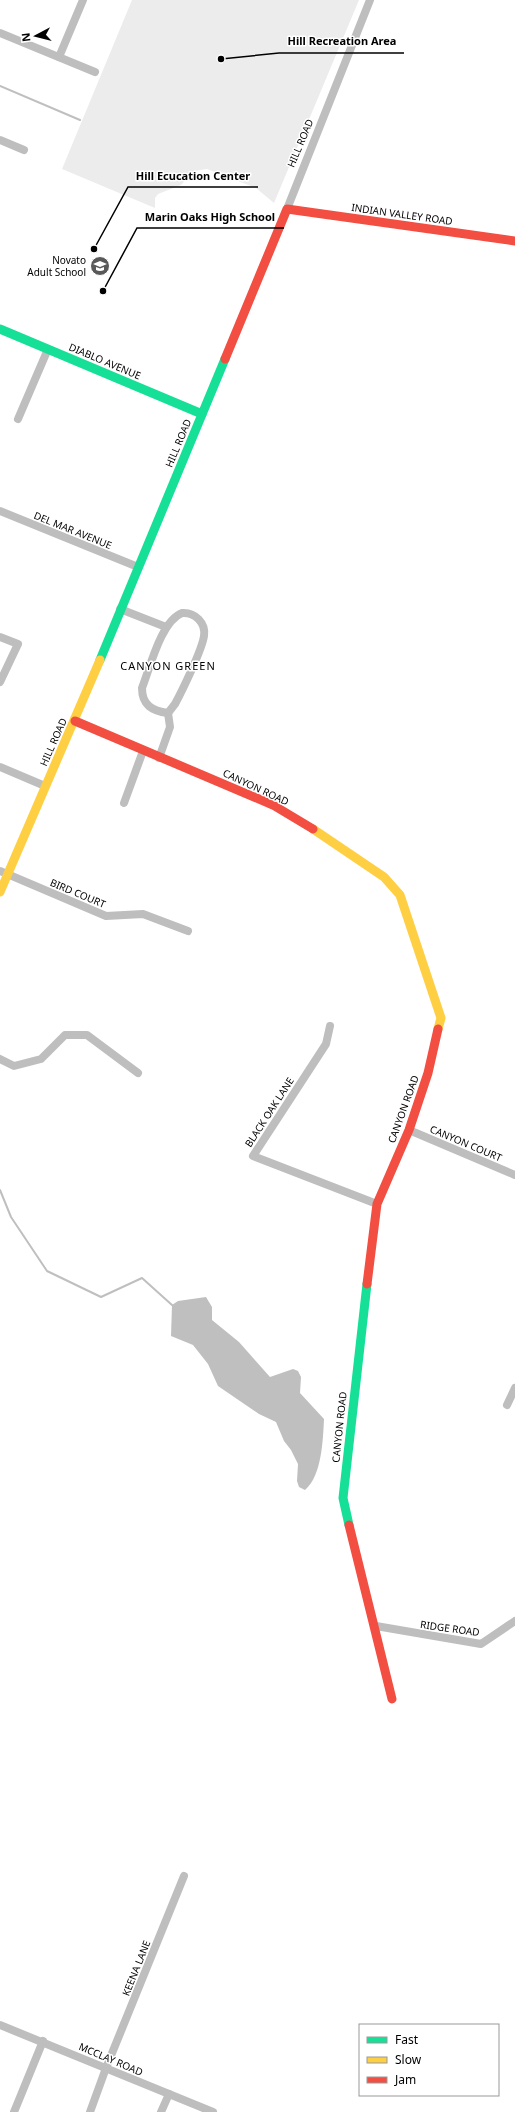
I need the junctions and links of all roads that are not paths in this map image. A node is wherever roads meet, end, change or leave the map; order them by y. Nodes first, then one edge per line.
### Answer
1 (83, 0) edge
2 (370, 0) edge
3 (0, 33) edge
4 (59, 57) junction
5 (95, 72) dead end
6 (0, 140) edge
7 (24, 150) dead end
8 (287, 209) junction
9 (515, 241) edge
10 (0, 329) edge
11 (48, 349) junction
12 (202, 414) junction
13 (18, 419) dead end
14 (0, 511) edge
15 (138, 567) junction
16 (120, 608) junction
17 (166, 626) junction
18 (0, 636) edge
19 (0, 682) edge
20 (168, 713) junction
21 (75, 721) junction
22 (143, 751) junction
23 (159, 758) junction
24 (0, 767) edge
25 (46, 786) junction
26 (124, 803) dead end
27 (4, 873) edge
28 (0, 892) edge
29 (188, 931) dead end
30 (330, 1026) dead end
31 (0, 1059) edge
32 (138, 1073) dead end
33 (409, 1130) junction
34 (515, 1175) edge
35 (377, 1204) junction
36 (515, 1388) edge
37 (507, 1405) dead end
38 (515, 1621) edge
39 (376, 1626) junction
40 (392, 1698) dead end
41 (184, 1876) dead end
42 (0, 2025) edge
43 (43, 2041) junction
44 (106, 2068) junction
45 (169, 2094) junction
46 (14, 2112) edge
47 (90, 2112) edge
48 (161, 2112) edge
49 (213, 2112) edge

1 - 4 street
2 - 8 street, HILL ROAD
3 - 4 street
4 - 5 street
6 - 7 street
8 - 9 street, INDIAN VALLEY ROAD
8 - 12 street, HILL ROAD
10 - 11 street, DIABLO AVENUE
11 - 12 street, DIABLO AVENUE
11 - 13 street
12 - 15 street, HILL ROAD
14 - 15 street, DEL MAR AVENUE
15 - 16 street, HILL ROAD
16 - 17 street
16 - 21 street, HILL ROAD
17 - 20 street
17 - 20 street
18 - 19 street
20 - 23 street
21 - 22 street, CANYON ROAD
21 - 25 street, HILL ROAD
22 - 23 street, CANYON ROAD
22 - 26 street
23 - 33 street, CANYON ROAD
24 - 25 street
25 - 27 street, HILL ROAD
27 - 28 street, HILL ROAD
27 - 29 street, BIRD COURT
30 - 35 street, BLACK OAK LANE
31 - 32 street
33 - 34 street, CANYON COURT
33 - 35 street, CANYON ROAD
35 - 39 street, CANYON ROAD
36 - 37 street
38 - 39 street, RIDGE ROAD
39 - 40 street, CANYON ROAD
41 - 44 street, KEENA LANE
42 - 43 street, MCCLAY ROAD
43 - 44 street, MCCLAY ROAD
43 - 46 street
44 - 45 street, MCCLAY ROAD
44 - 47 street, KEENA LANE
45 - 48 street
45 - 49 street, MCCLAY ROAD

